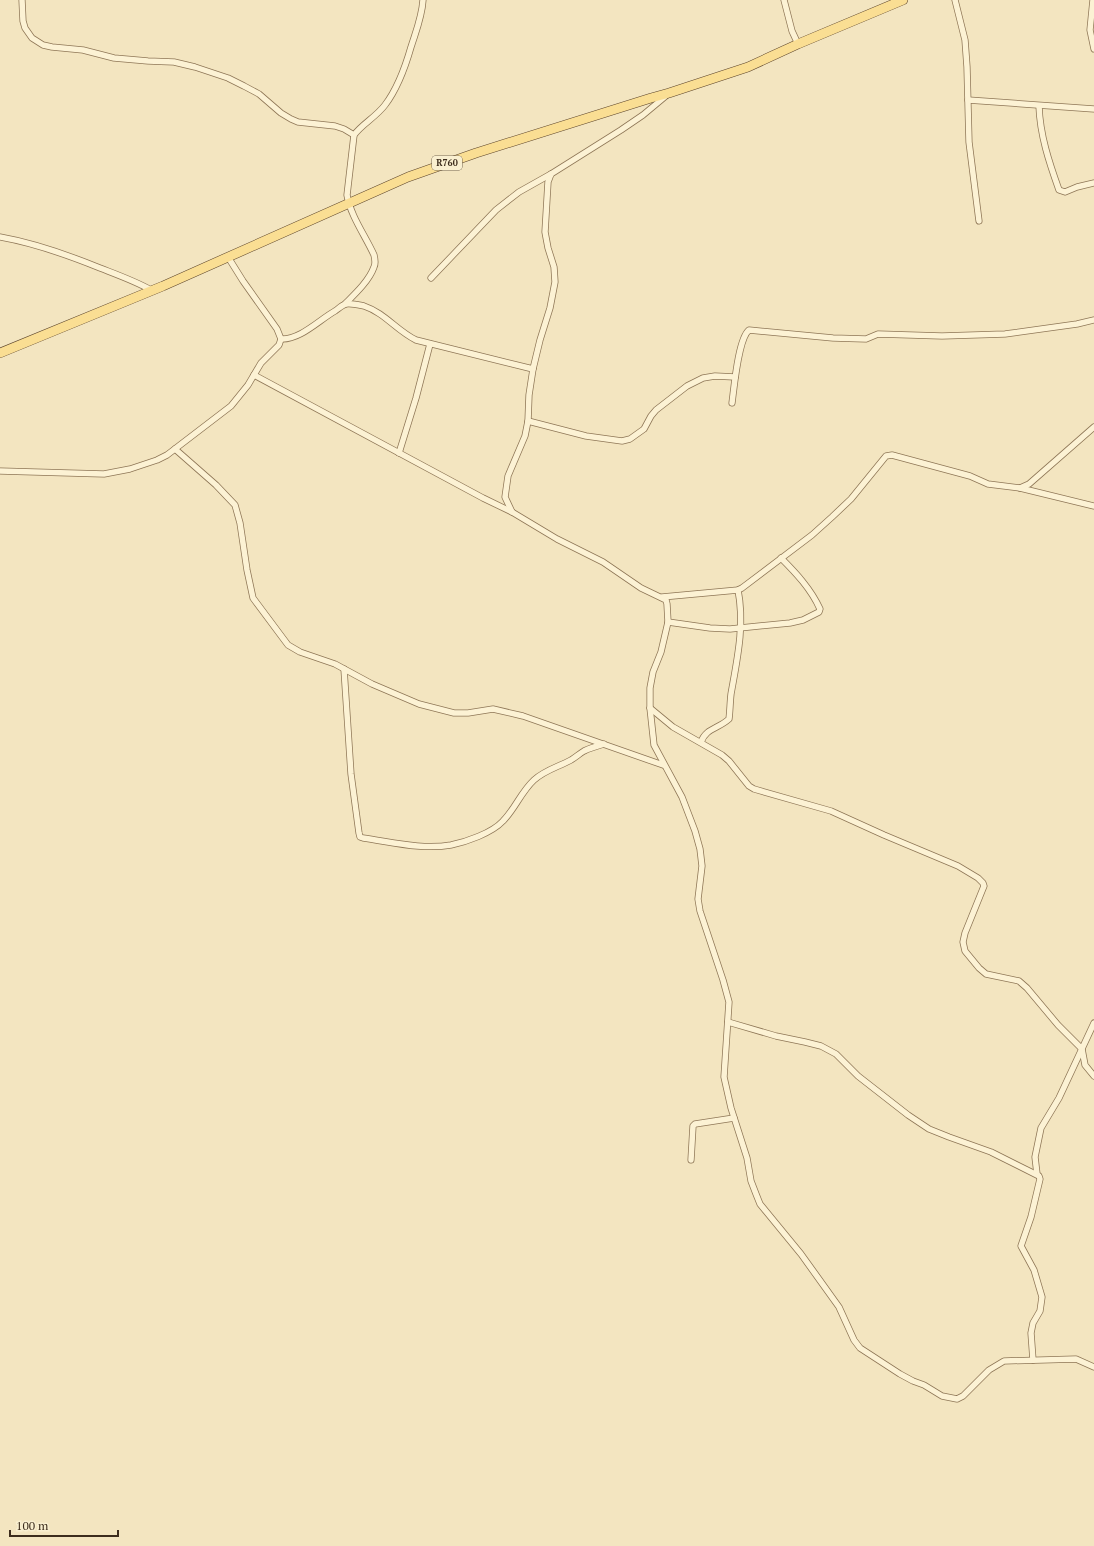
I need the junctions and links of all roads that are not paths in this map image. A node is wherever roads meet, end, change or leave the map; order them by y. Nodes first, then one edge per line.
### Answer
1 (22, 0) edge
2 (423, 0) edge
3 (784, 0) edge
4 (903, 0) edge
5 (955, 0) edge
6 (1093, 0) edge
7 (798, 44) junction
8 (1094, 49) edge
9 (670, 93) junction
10 (968, 100) junction
11 (1039, 106) junction
12 (1094, 109) edge
13 (354, 135) junction
14 (550, 174) junction
15 (1094, 183) edge
16 (348, 203) junction
17 (979, 221) dead end
18 (0, 236) edge
19 (228, 257) junction
20 (431, 278) dead end
21 (151, 290) junction
22 (345, 304) junction
23 (1094, 320) edge
24 (281, 339) junction
25 (430, 344) junction
26 (0, 353) edge
27 (533, 369) junction
28 (254, 375) junction
29 (735, 377) junction
30 (732, 403) dead end
31 (528, 421) junction
32 (1094, 427) edge
33 (175, 449) junction
34 (398, 453) junction
35 (0, 471) edge
36 (1020, 488) junction
37 (1094, 506) edge
38 (512, 512) junction
39 (781, 558) junction
40 (738, 590) junction
41 (662, 597) junction
42 (668, 622) junction
43 (741, 628) junction
44 (344, 669) junction
45 (650, 708) junction
46 (701, 742) junction
47 (604, 744) junction
48 (663, 765) junction
49 (728, 1022) junction
50 (1094, 1023) edge
51 (1082, 1049) junction
52 (1094, 1076) edge
53 (734, 1118) junction
54 (691, 1160) dead end
55 (1037, 1174) junction
56 (1033, 1360) junction
57 (1094, 1367) edge

1 - 13 street
2 - 13 street
3 - 7 street
4 - 7 main road, R760
5 - 10 street
6 - 8 street
7 - 9 main road, R760
9 - 14 street
9 - 16 main road, R760
10 - 11 street
10 - 17 street
11 - 12 street
11 - 15 street
13 - 16 street
14 - 20 street
14 - 27 street
16 - 19 main road, R760
16 - 22 street
18 - 21 street
19 - 21 main road, R760
19 - 24 street
21 - 26 main road, R760
22 - 24 street
22 - 25 street
23 - 29 street
24 - 28 street
25 - 27 street
25 - 34 street
27 - 31 street
28 - 33 street
28 - 34 street
29 - 30 street
29 - 31 street
31 - 38 street
32 - 36 street
33 - 35 street
33 - 44 street
34 - 38 street
36 - 37 street
36 - 39 street
38 - 41 street
39 - 40 street
39 - 43 street
40 - 41 street
40 - 43 street
41 - 42 street
42 - 43 street
42 - 45 street
43 - 46 street
44 - 47 street
44 - 47 street
45 - 46 street
45 - 48 street
46 - 51 street
47 - 48 street
48 - 49 street
49 - 53 street
49 - 55 street
50 - 51 street
51 - 52 street
51 - 55 street
53 - 54 street
53 - 56 street
55 - 56 street
56 - 57 street

